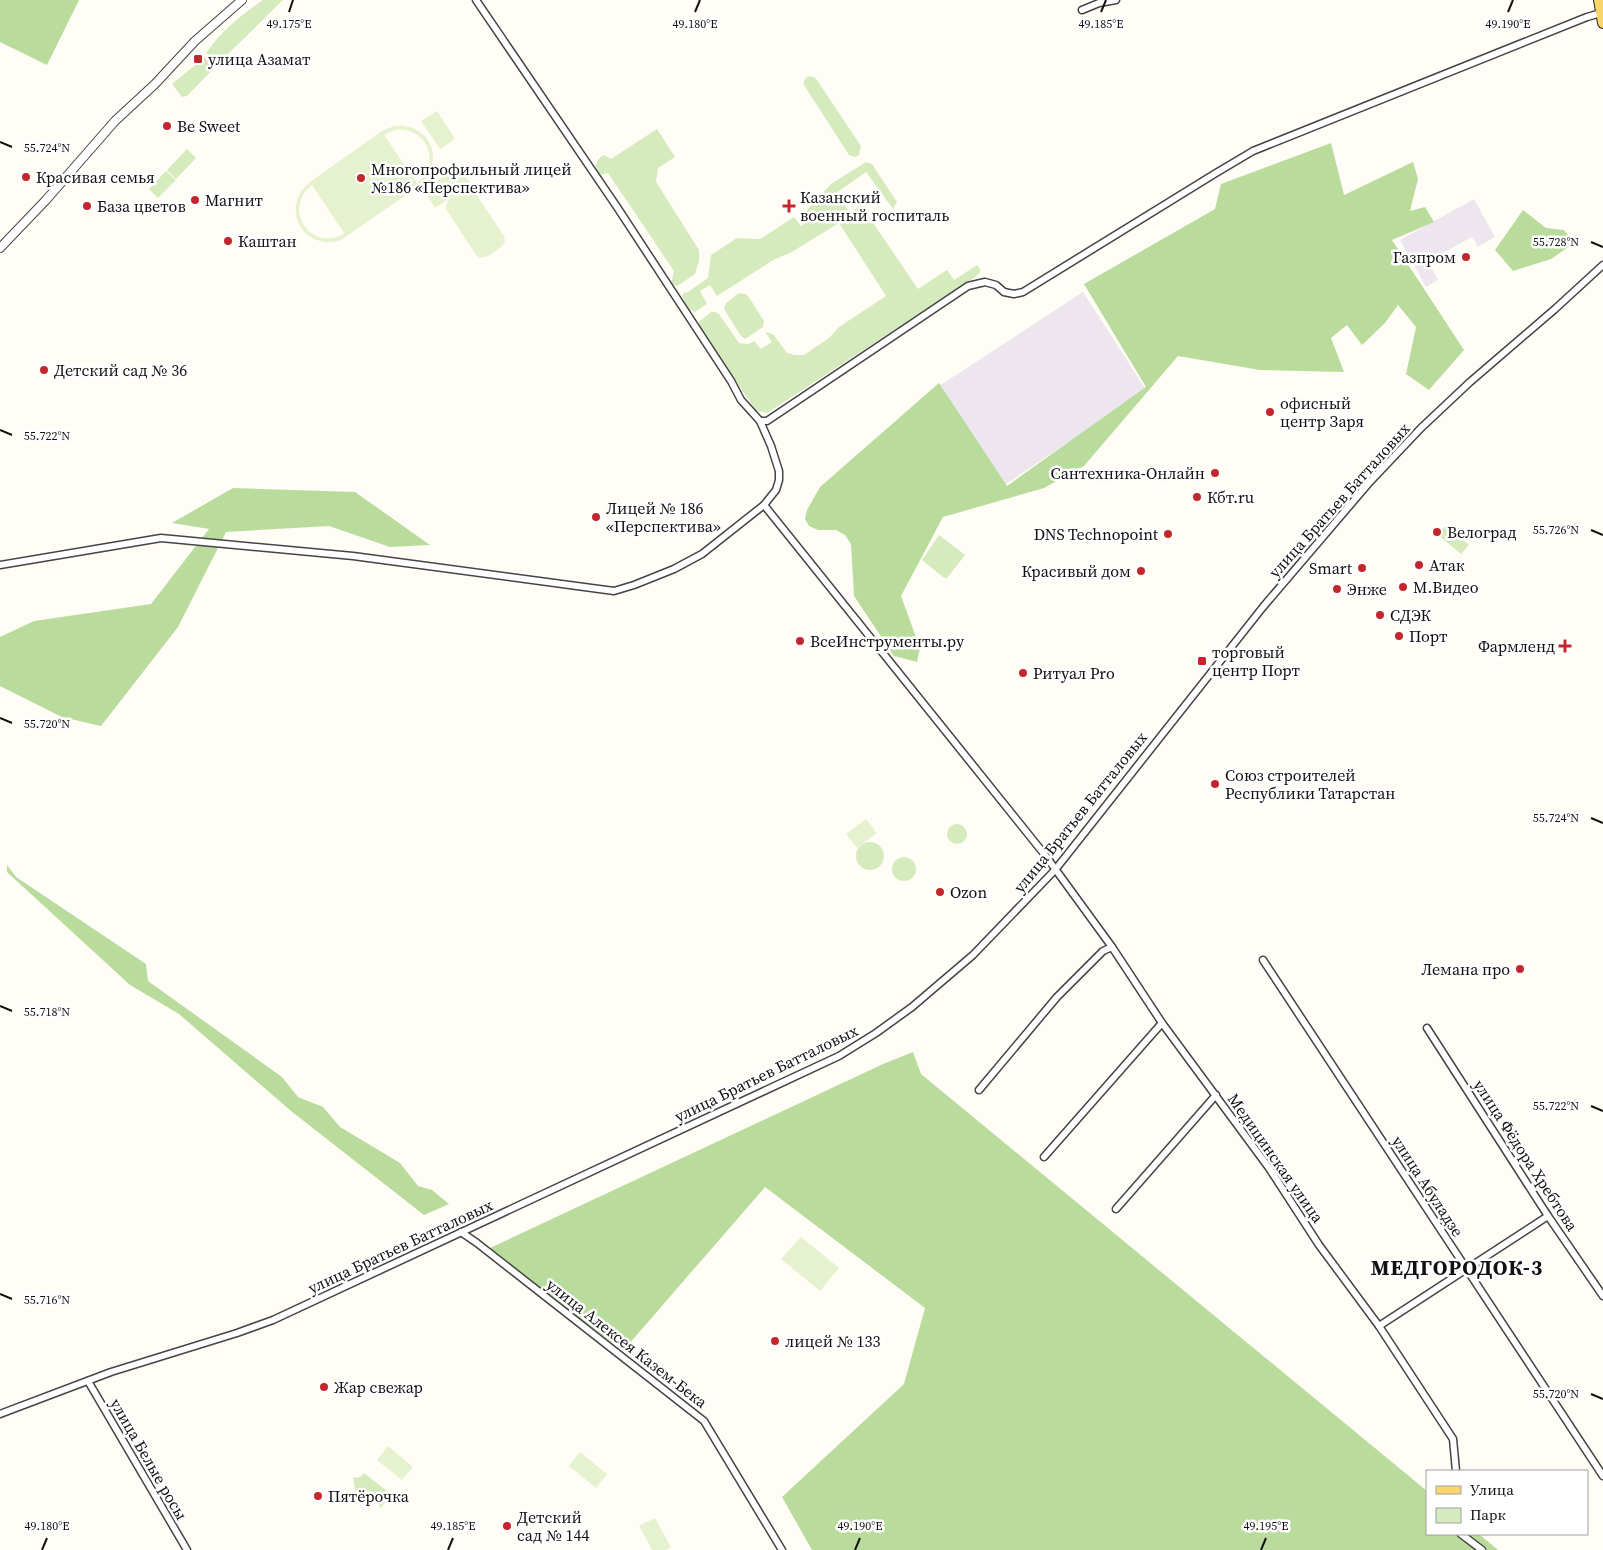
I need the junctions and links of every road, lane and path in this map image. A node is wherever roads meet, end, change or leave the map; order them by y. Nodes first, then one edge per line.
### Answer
1 (242, 0) edge
2 (476, 0) edge
3 (1116, 0) edge
4 (1599, 0) edge
5 (1082, 10) dead end
6 (1602, 18) edge
7 (0, 248) edge
8 (1601, 268) edge
9 (760, 421) junction
10 (764, 505) junction
11 (0, 565) edge
12 (1054, 870) junction
13 (1112, 947) junction
14 (1263, 960) dead end
15 (1162, 1023) junction
16 (1427, 1028) dead end
17 (979, 1090) dead end
18 (1216, 1095) junction
19 (1044, 1157) dead end
20 (1116, 1209) dead end
21 (1548, 1216) junction
22 (461, 1232) junction
23 (1466, 1269) junction
24 (1603, 1296) edge
25 (1379, 1326) junction
26 (88, 1381) junction
27 (0, 1414) edge
28 (1456, 1470) edge
29 (1603, 1476) edge
30 (1462, 1535) edge
31 (187, 1550) edge
32 (782, 1550) edge
33 (1482, 1550) edge

1 - 7 street
2 - 9 street
3 - 5 street
4 - 6 main road
6 - 9 street
8 - 12 street, улица Братьев Батталовых
9 - 10 street
10 - 11 street
10 - 12 street, Медицинская улица
12 - 13 street, Медицинская улица
12 - 22 street, улица Братьев Батталовых
13 - 15 street, Медицинская улица
13 - 17 street
14 - 23 street, улица Абуладзе
15 - 18 street, Медицинская улица
15 - 19 street
16 - 21 street, улица Фёдора Хребтова
18 - 20 street
18 - 25 street, Медицинская улица
21 - 23 street
21 - 24 street, улица Фёдора Хребтова
22 - 26 street, улица Братьев Батталовых
22 - 32 street, улица Алексея Казем-Бека
23 - 25 street
23 - 29 street, улица Абуладзе
25 - 28 street, Медицинская улица
26 - 27 street, улица Братьев Батталовых
26 - 31 street, улица Белые росы
30 - 33 street

